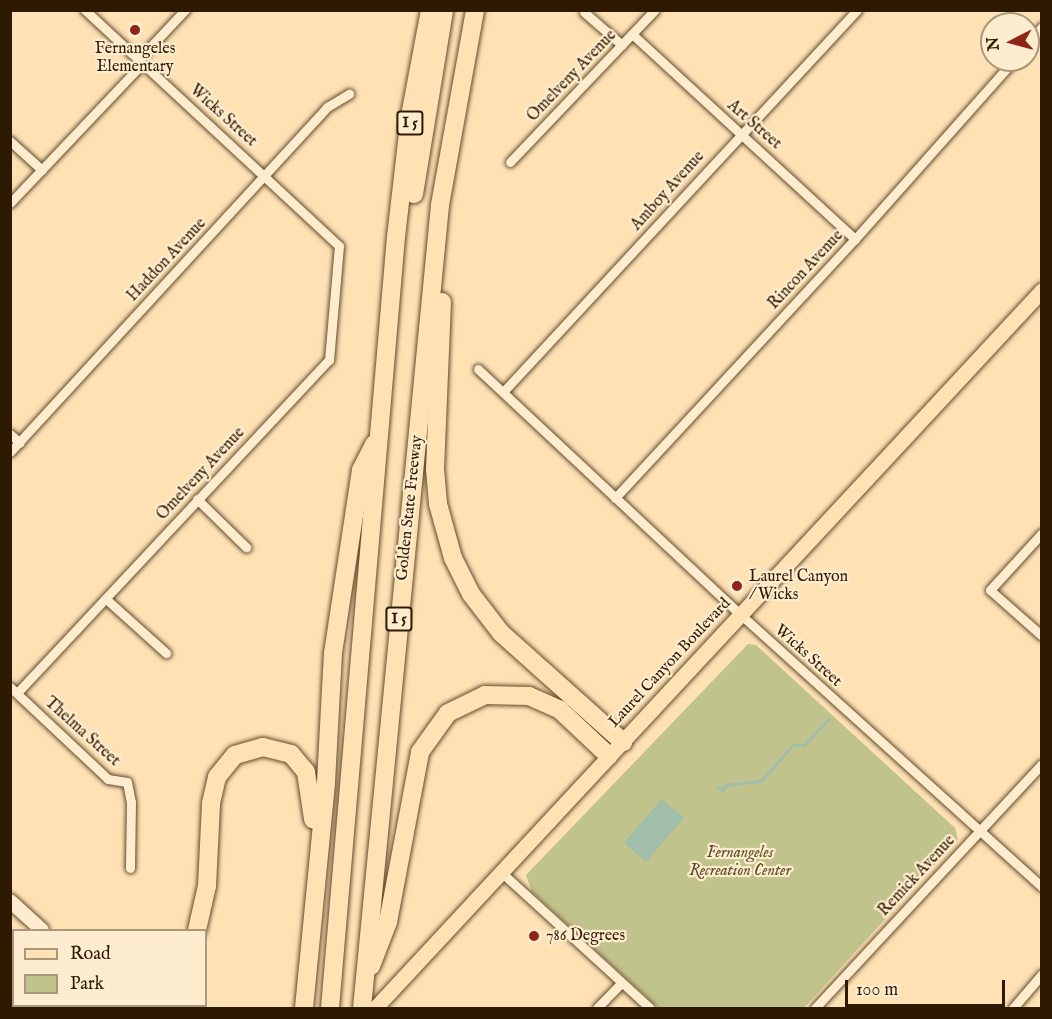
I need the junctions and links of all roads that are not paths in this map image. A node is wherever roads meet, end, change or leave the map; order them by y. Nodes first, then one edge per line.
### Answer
1 (85, 10) edge
2 (185, 10) edge
3 (430, 10) edge
4 (444, 10) edge
5 (452, 10) edge
6 (475, 10) edge
7 (655, 10) edge
8 (857, 10) edge
9 (584, 12) dead end
10 (632, 34) junction
11 (622, 45) junction
12 (140, 62) junction
13 (1003, 72) edge
14 (349, 94) dead end
15 (740, 135) junction
16 (10, 141) edge
17 (510, 162) dead end
18 (42, 170) junction
19 (266, 174) junction
20 (10, 203) edge
21 (440, 204) junction
22 (396, 237) junction
23 (855, 239) junction
24 (339, 246) joint
25 (436, 251) junction
26 (1041, 290) edge
27 (477, 369) dead end
28 (503, 392) junction
29 (379, 432) junction
30 (10, 434) edge
31 (20, 442) junction
32 (10, 452) edge
33 (615, 498) junction
34 (197, 499) junction
35 (1041, 533) edge
36 (246, 547) dead end
37 (106, 599) junction
38 (740, 614) junction
39 (1041, 636) edge
40 (166, 653) dead end
41 (14, 690) edge
42 (623, 742) junction
43 (609, 756) junction
44 (1041, 764) edge
45 (978, 831) junction
46 (130, 868) dead end
47 (316, 868) junction
48 (501, 872) junction
49 (1041, 887) edge
50 (10, 901) edge
51 (41, 929) edge
52 (197, 929) edge
53 (1041, 974) edge
54 (621, 983) junction
55 (363, 987) junction
56 (304, 1008) edge
57 (330, 1008) edge
58 (362, 1008) edge
59 (375, 1008) edge
60 (597, 1008) edge
61 (650, 1008) edge
62 (816, 1008) edge
63 (1012, 1008) edge

1 - 12 street, Wicks Street
2 - 12 street
3 - 22 highway, I 5
4 - 22 highway
5 - 21 highway
6 - 21 highway, Golden State Freeway / I 5
7 - 10 street, Omelveny Avenue
8 - 15 street, Amboy Avenue
9 - 11 street
10 - 11 street, Omelveny Avenue
10 - 15 street, Art Street
11 - 17 street, Omelveny Avenue
12 - 18 street
12 - 19 street, Wicks Street
13 - 23 street, Rincon Avenue
14 - 19 street, Haddon Avenue
15 - 23 street, Art Street
15 - 28 street, Amboy Avenue
16 - 18 street
18 - 20 street
19 - 24 street, Wicks Street
19 - 31 street, Haddon Avenue
21 - 25 highway, Golden State Freeway / I 5
22 - 29 highway, I 5
23 - 33 street, Rincon Avenue
24 - 34 street, Omelveny Avenue
25 - 42 highway
25 - 55 highway, Golden State Freeway / I 5
26 - 38 main road, Laurel Canyon Boulevard
27 - 28 street, Wicks Street
28 - 33 street, Wicks Street
29 - 47 highway
29 - 57 highway, I 5
30 - 31 street
31 - 32 street, Haddon Avenue
33 - 38 street, Wicks Street
34 - 36 street
34 - 37 street, Omelveny Avenue
35 - 39 street
37 - 40 street
37 - 41 street, Omelveny Avenue
38 - 42 main road, Laurel Canyon Boulevard
38 - 45 street, Wicks Street
41 - 46 street, Thelma Street
42 - 43 main road, Laurel Canyon Boulevard
43 - 48 main road, Laurel Canyon Boulevard
43 - 55 highway
44 - 45 street, Remick Avenue
45 - 49 street, Wicks Street
45 - 62 street, Remick Avenue
47 - 52 highway
47 - 56 highway
48 - 54 street
48 - 59 main road, Laurel Canyon Boulevard
50 - 51 main road
53 - 63 street
54 - 60 street
54 - 61 street
55 - 58 highway, Golden State Freeway / I 5

